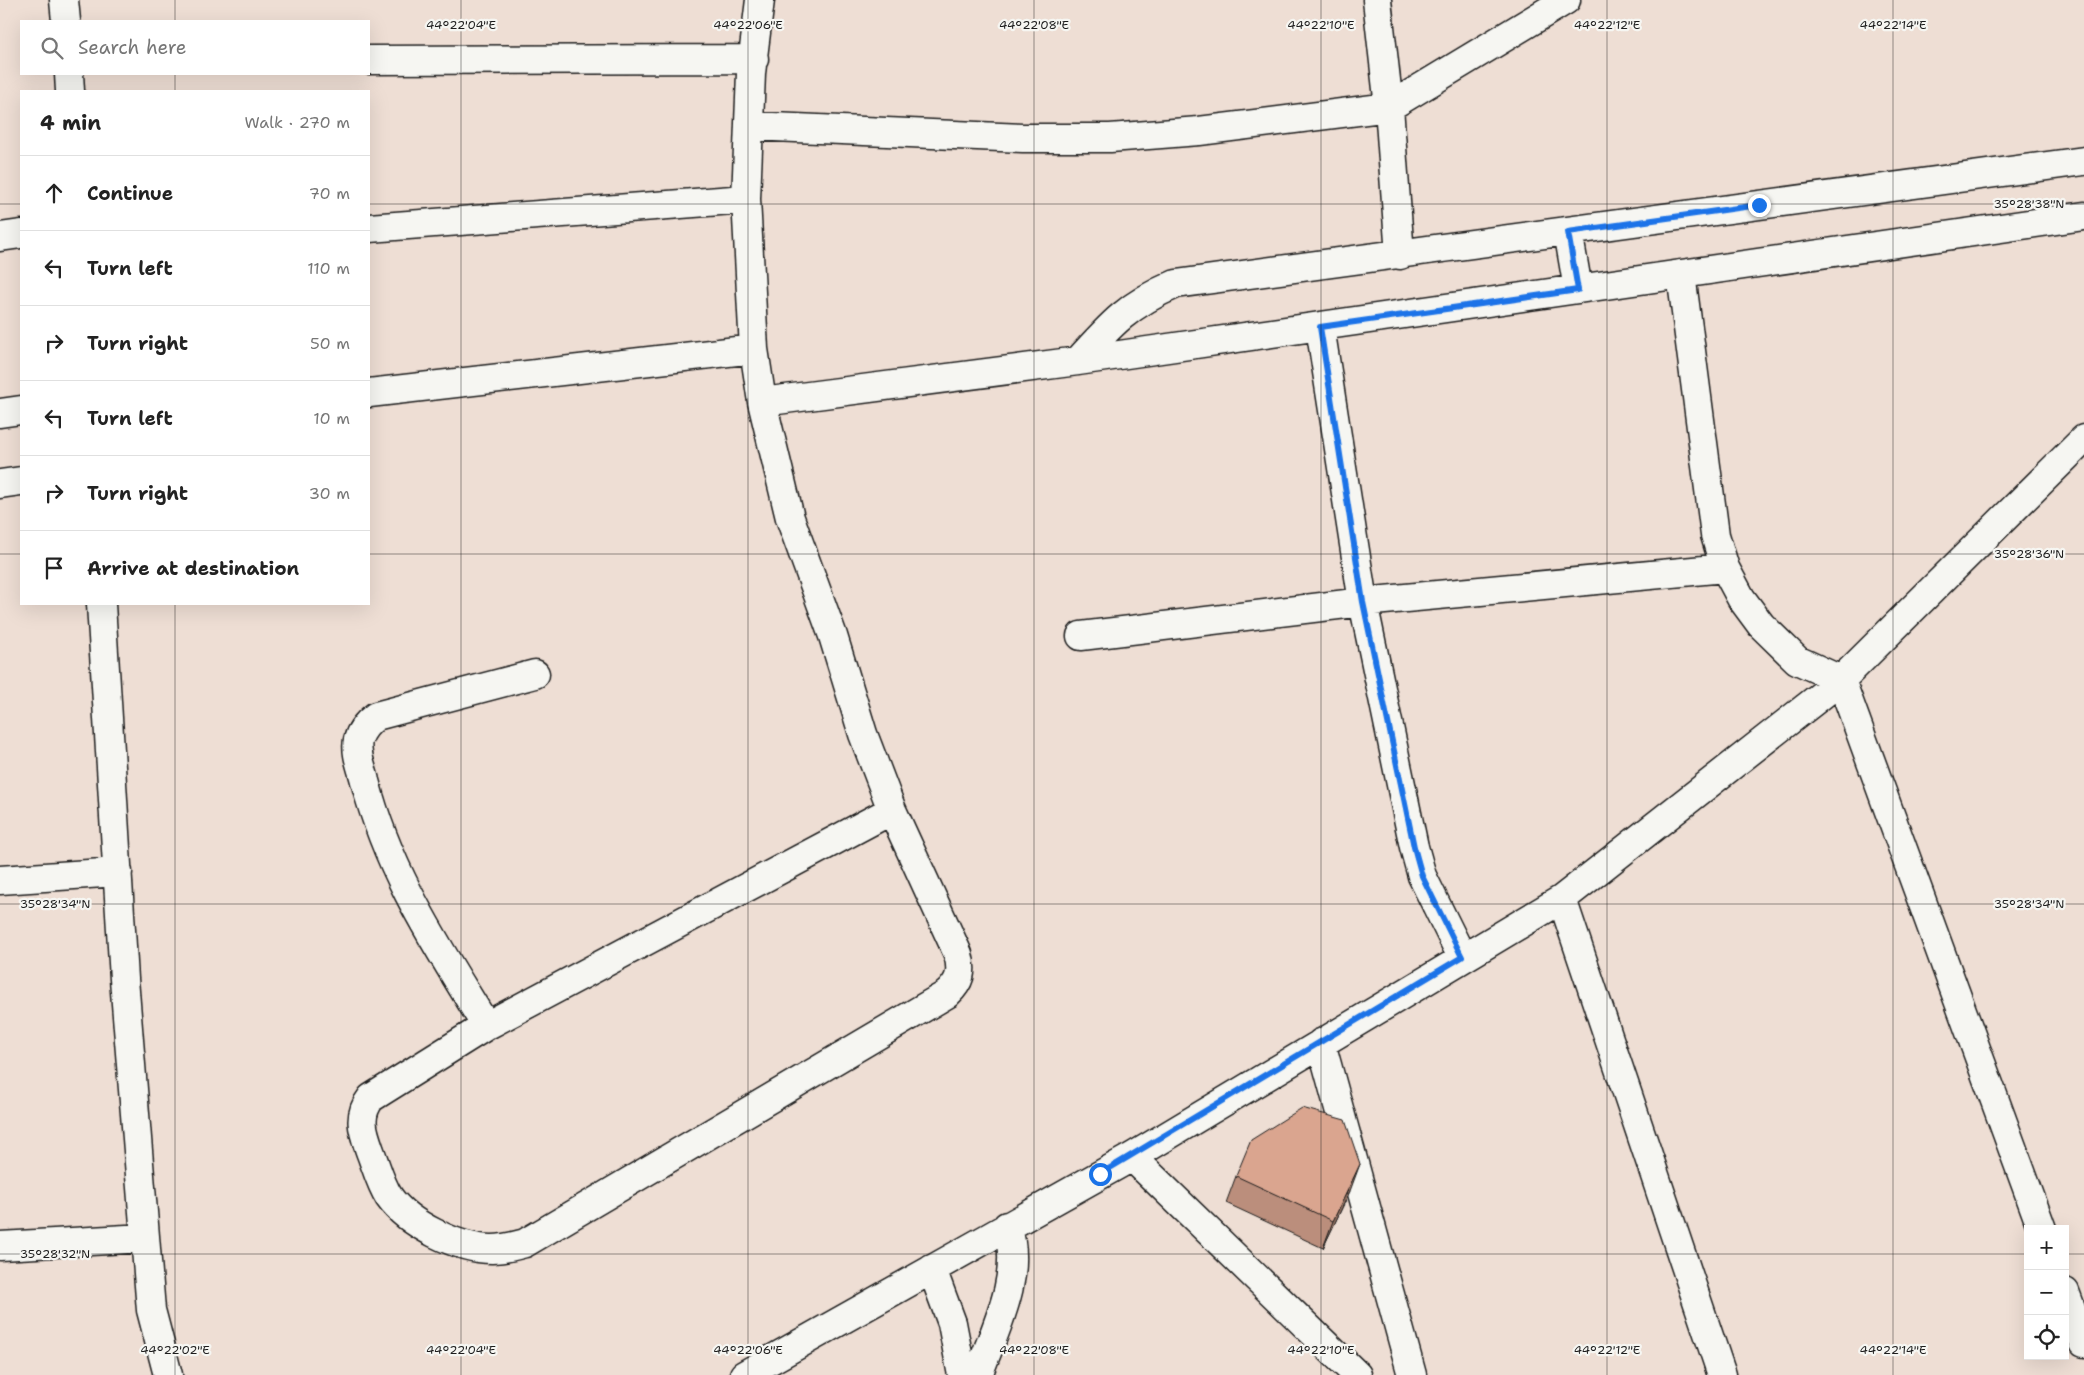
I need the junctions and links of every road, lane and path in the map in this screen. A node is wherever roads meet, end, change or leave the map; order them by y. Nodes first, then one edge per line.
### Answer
1 (64, 0) edge
2 (760, 0) edge
3 (1376, 0) edge
4 (1566, 0) edge
5 (66, 20) edge
6 (754, 59) junction
7 (370, 60) edge
8 (69, 75) edge
9 (70, 90) edge
10 (1389, 107) junction
11 (749, 126) junction
12 (2084, 161) edge
13 (746, 199) junction
14 (2084, 216) edge
15 (370, 228) edge
16 (1568, 232) junction
17 (20, 234) edge
18 (0, 237) edge
19 (1400, 255) junction
20 (1681, 274) junction
21 (1578, 290) junction
22 (1320, 327) junction
23 (754, 349) junction
24 (1078, 361) junction
25 (370, 393) edge
26 (762, 402) junction
27 (20, 410) edge
28 (0, 413) edge
29 (2084, 439) edge
30 (20, 481) edge
31 (0, 484) edge
32 (1725, 568) junction
33 (1363, 602) junction
34 (101, 605) edge
35 (1081, 636) dead end
36 (535, 674) dead end
37 (1841, 680) junction
38 (892, 810) junction
39 (118, 872) junction
40 (0, 880) edge
41 (1562, 899) junction
42 (1462, 957) junction
43 (486, 1026) junction
44 (1321, 1043) junction
45 (1132, 1157) junction
46 (2041, 1225) edge
47 (1007, 1226) junction
48 (145, 1238) junction
49 (0, 1246) edge
50 (932, 1269) junction
51 (2069, 1303) edge
52 (2084, 1343) edge
53 (168, 1375) edge
54 (744, 1375) edge
55 (962, 1375) edge
56 (978, 1375) edge
57 (1357, 1375) edge
58 (1412, 1375) edge
59 (1722, 1375) edge

1 - 5 street
2 - 6 street
3 - 10 street
4 - 10 street
6 - 7 street
6 - 11 street
8 - 9 street
10 - 11 street
10 - 19 street
11 - 13 street
12 - 16 street
13 - 15 street
13 - 23 street
14 - 20 street
16 - 19 street
16 - 21 street
17 - 18 street
19 - 24 street
20 - 21 street
20 - 32 street
21 - 22 street
22 - 24 street
22 - 33 street
23 - 25 street
23 - 26 street
24 - 26 street
26 - 38 street
27 - 28 street
29 - 37 street
30 - 31 street
32 - 33 street
32 - 37 street
33 - 35 street
33 - 42 street
34 - 39 street
36 - 43 street
37 - 41 street
37 - 46 street
38 - 43 street
38 - 43 street
39 - 40 street
39 - 48 street
41 - 42 street
41 - 59 street
42 - 44 street
44 - 45 street
44 - 58 street
45 - 47 street
45 - 57 street
47 - 50 street
47 - 56 street
48 - 49 street
48 - 53 street
50 - 54 street
50 - 55 street
51 - 52 street

